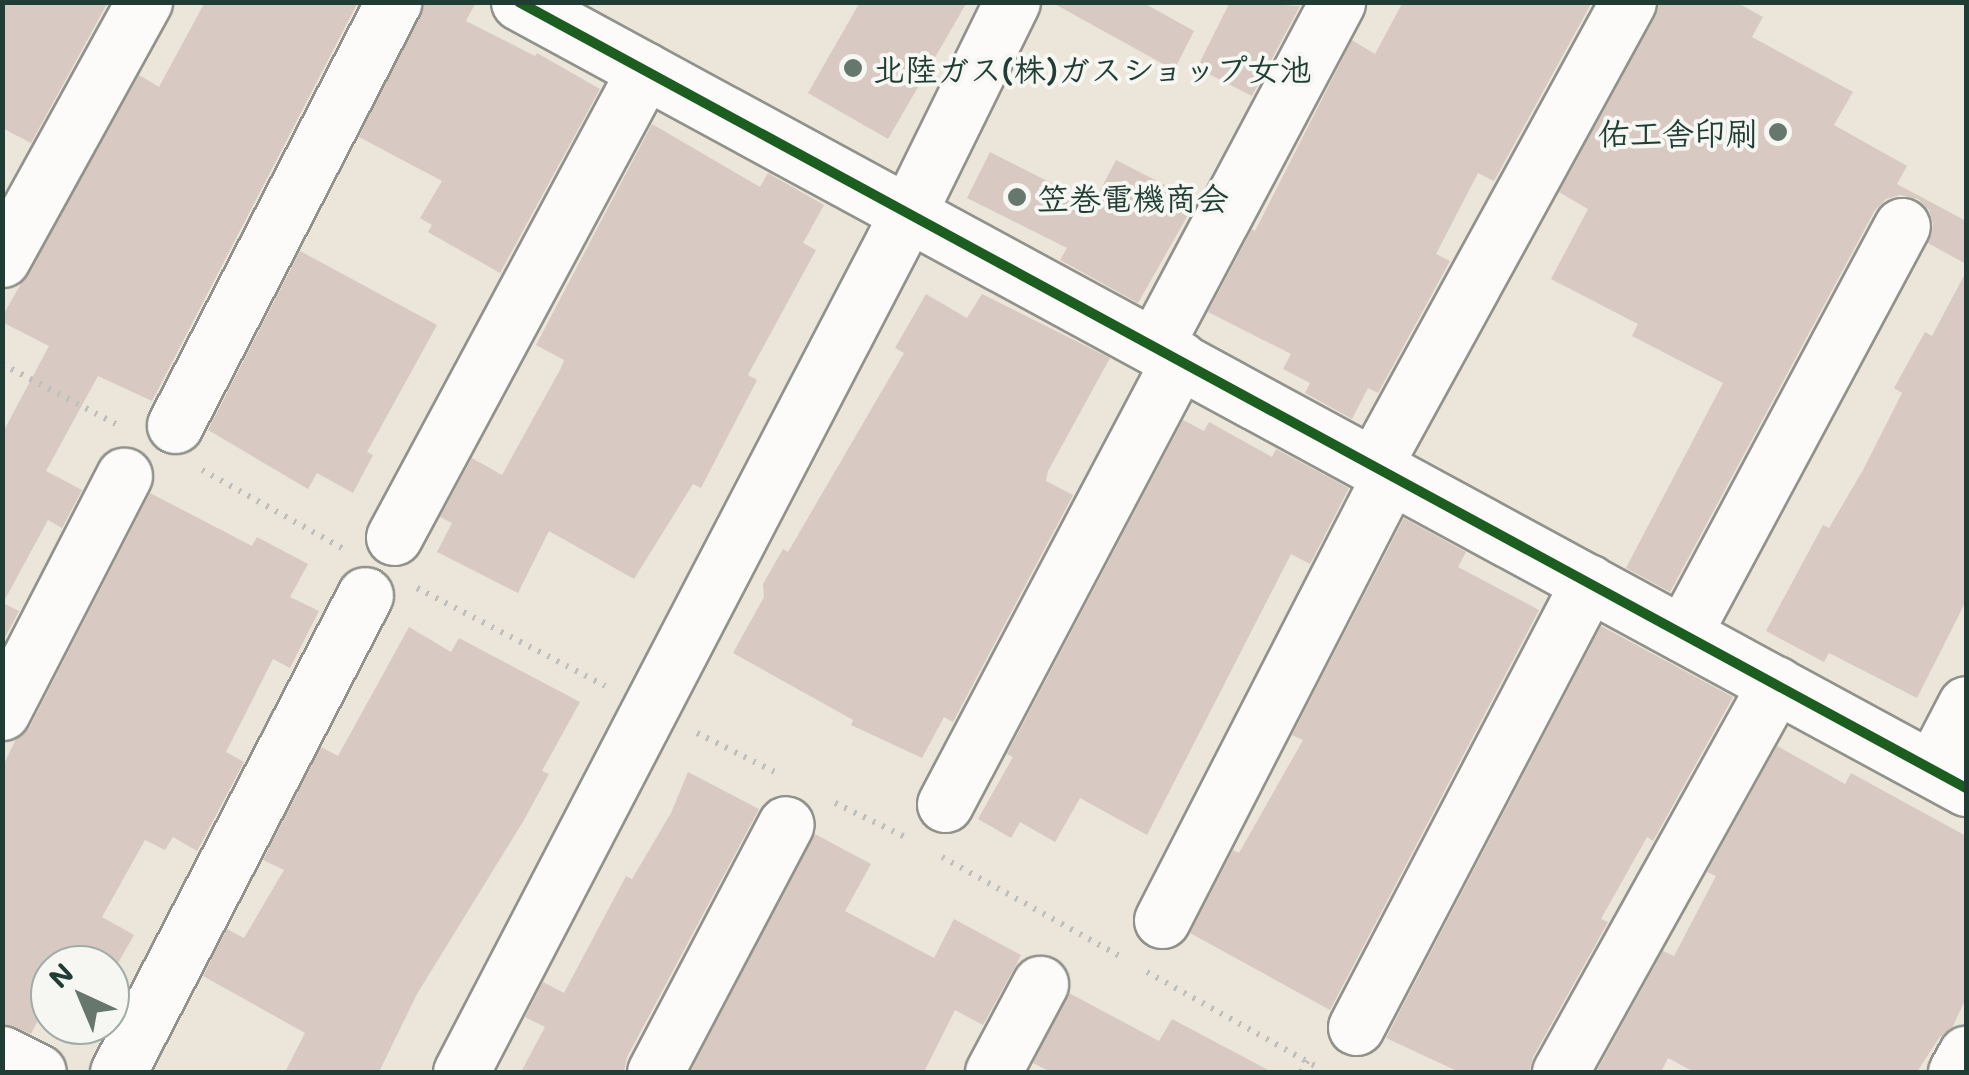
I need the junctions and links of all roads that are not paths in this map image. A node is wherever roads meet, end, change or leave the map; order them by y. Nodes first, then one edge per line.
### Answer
1 (144, 2) edge
2 (393, 2) edge
3 (519, 2) edge
4 (1012, 2) edge
5 (1337, 2) edge
6 (1628, 2) edge
7 (645, 70) junction
8 (909, 211) junction
9 (1902, 226) dead end
10 (2, 259) edge
11 (1168, 352) junction
12 (175, 425) dead end
13 (1383, 470) junction
14 (124, 476) dead end
15 (394, 537) dead end
16 (1589, 582) junction
17 (364, 595) dead end
18 (1682, 634) junction
19 (1776, 684) junction
20 (1966, 704) edge
21 (2, 712) edge
22 (1949, 779) edge
23 (944, 804) dead end
24 (786, 824) dead end
25 (1162, 920) dead end
26 (1040, 984) dead end
27 (1356, 1027) dead end
28 (2, 1054) edge
29 (1966, 1054) edge
30 (38, 1072) edge
31 (118, 1072) edge
32 (461, 1072) edge
33 (655, 1072) edge
34 (992, 1072) edge
35 (1560, 1072) edge
36 (1956, 1072) edge

1 - 10 street
2 - 12 street
3 - 7 street
4 - 8 street
5 - 11 street
6 - 13 street
7 - 8 street
7 - 15 street
8 - 11 street
8 - 32 street
9 - 18 street
11 - 13 street
11 - 23 street
13 - 16 street
13 - 25 street
14 - 21 street
16 - 18 street
16 - 27 street
17 - 31 street
18 - 19 street
19 - 22 street
19 - 35 street
20 - 22 street
24 - 33 street
26 - 34 street
28 - 30 street
29 - 36 street

